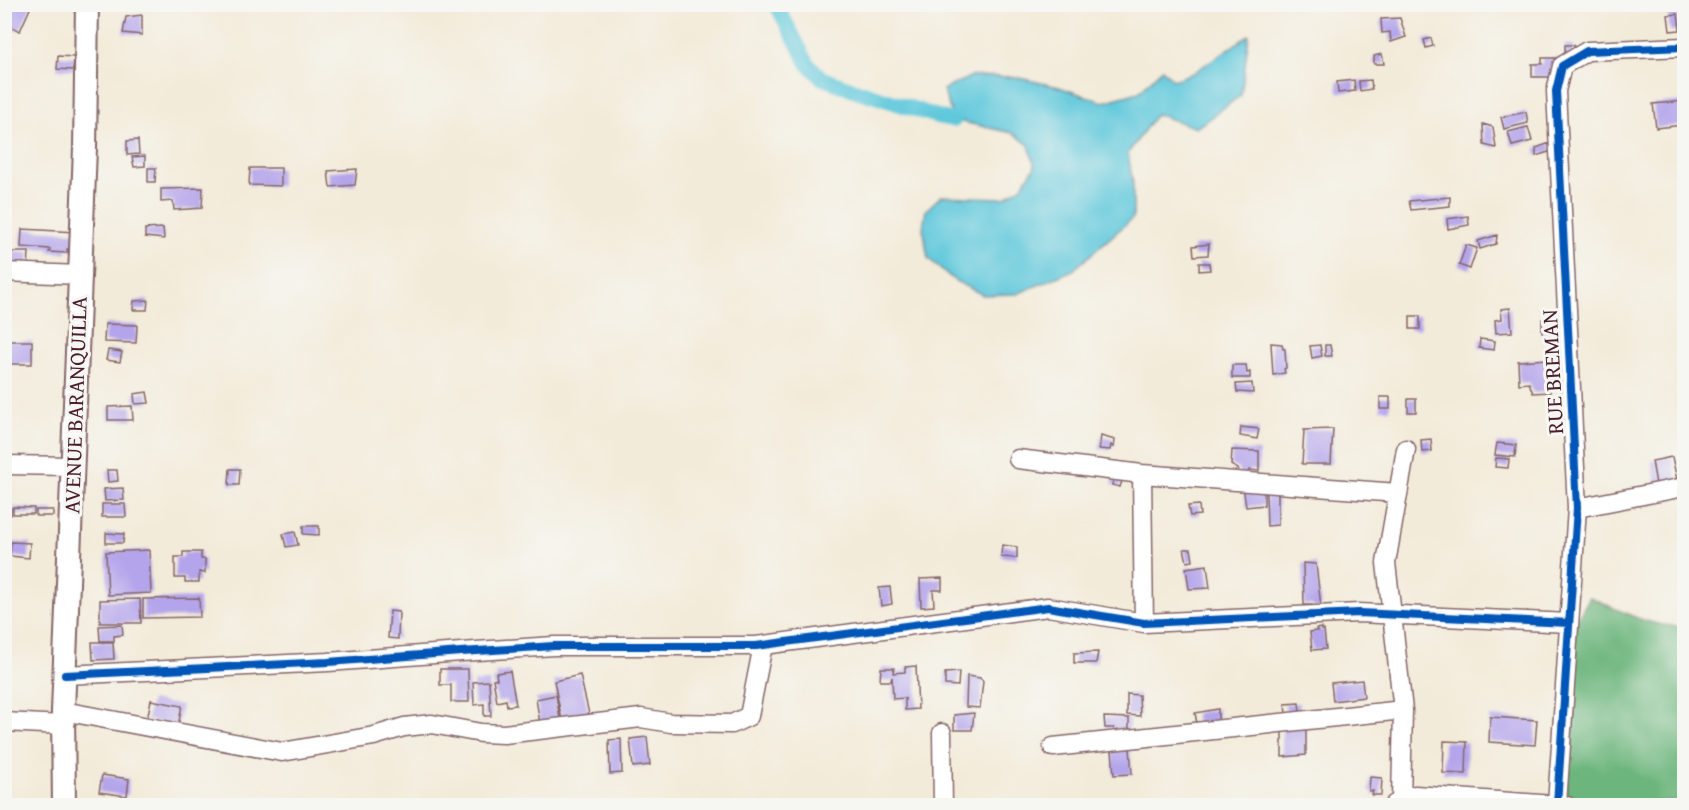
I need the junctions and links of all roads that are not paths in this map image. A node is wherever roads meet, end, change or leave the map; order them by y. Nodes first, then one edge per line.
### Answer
1 (87, 4) edge
2 (1684, 46) edge
3 (4, 272) edge
4 (80, 275) junction
5 (1406, 449) dead end
6 (1018, 459) dead end
7 (4, 465) edge
8 (73, 466) junction
9 (1142, 474) junction
10 (1684, 488) edge
11 (1398, 493) junction
12 (1577, 508) junction
13 (1392, 615) junction
14 (1144, 623) junction
15 (1569, 623) junction
16 (764, 645) junction
17 (64, 675) junction
18 (1403, 710) junction
19 (63, 718) junction
20 (4, 722) edge
21 (942, 733) dead end
22 (1053, 747) dead end
23 (1398, 803) edge
24 (1562, 805) edge
25 (64, 806) edge
26 (943, 806) edge

1 - 4 main road, AVENUE BARANQUILLA
2 - 12 street, RUE BREMAN
3 - 4 street
4 - 8 main road, AVENUE BARANQUILLA
5 - 11 street
6 - 9 street
7 - 8 street
8 - 17 main road, AVENUE BARANQUILLA
9 - 11 street
9 - 14 street
10 - 12 street
11 - 13 street
12 - 15 street, RUE BREMAN
13 - 14 street
13 - 15 street
13 - 18 street
14 - 16 street
15 - 24 street, RUE BREMAN
16 - 17 street
16 - 19 street
17 - 19 main road, AVENUE BARANQUILLA
18 - 22 street
18 - 23 street
19 - 20 street
19 - 25 main road, AVENUE BARANQUILLA
21 - 26 street
23 - 24 street

